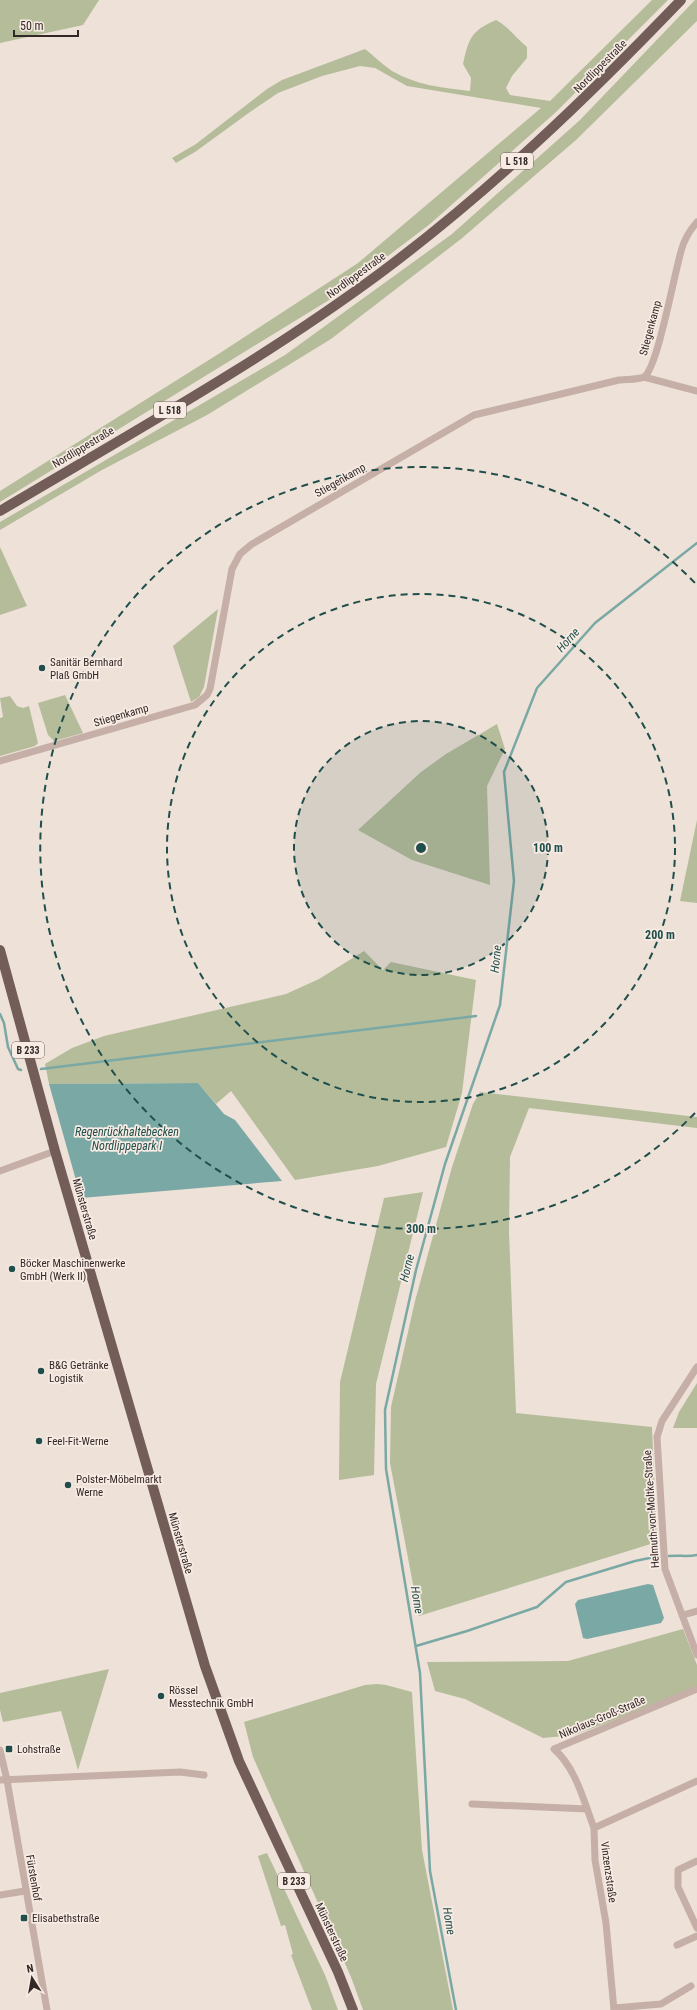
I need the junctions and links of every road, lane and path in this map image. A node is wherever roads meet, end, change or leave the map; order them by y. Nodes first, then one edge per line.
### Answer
1 (681, 0) edge
2 (697, 222) edge
3 (644, 377) junction
4 (697, 391) edge
5 (0, 511) edge
6 (0, 761) edge
7 (0, 950) edge
8 (55, 1151) junction
9 (0, 1171) edge
10 (697, 1367) edge
11 (697, 1611) edge
12 (683, 1614) junction
13 (697, 1655) edge
14 (697, 1689) edge
15 (0, 1750) edge
16 (204, 1775) dead end
17 (4, 1780) edge
18 (697, 1781) edge
19 (472, 1804) dead end
20 (587, 1809) junction
21 (594, 1828) junction
22 (697, 1861) edge
23 (25, 1891) junction
24 (0, 1895) edge
25 (697, 1928) edge
26 (697, 1936) edge
27 (677, 1945) dead end
28 (691, 1986) dead end
29 (614, 2009) edge
30 (47, 2010) edge
31 (353, 2010) edge

1 - 5 main road, Nordlippestraße / L 518
2 - 3 street, Stiegenkamp
3 - 4 street
3 - 6 street, Stiegenkamp
7 - 8 main road, Münsterstraße / B 233
8 - 9 street
8 - 31 main road, Münsterstraße / B 233
10 - 12 street, Helmuth-von-Moltke-Straße
11 - 12 street
12 - 13 street, Helmuth-von-Moltke-Straße
14 - 20 street, Nikolaus-Groß-Straße
15 - 17 street, Fürstenhof
16 - 17 street
17 - 23 street, Fürstenhof
18 - 21 street, Vinzenzstraße
19 - 20 street
20 - 21 street, Nikolaus-Groß-Straße
21 - 29 street, Vinzenzstraße
22 - 25 street
23 - 24 street
23 - 30 street, Fürstenhof
26 - 27 street
28 - 29 street, Vinzenzstraße

